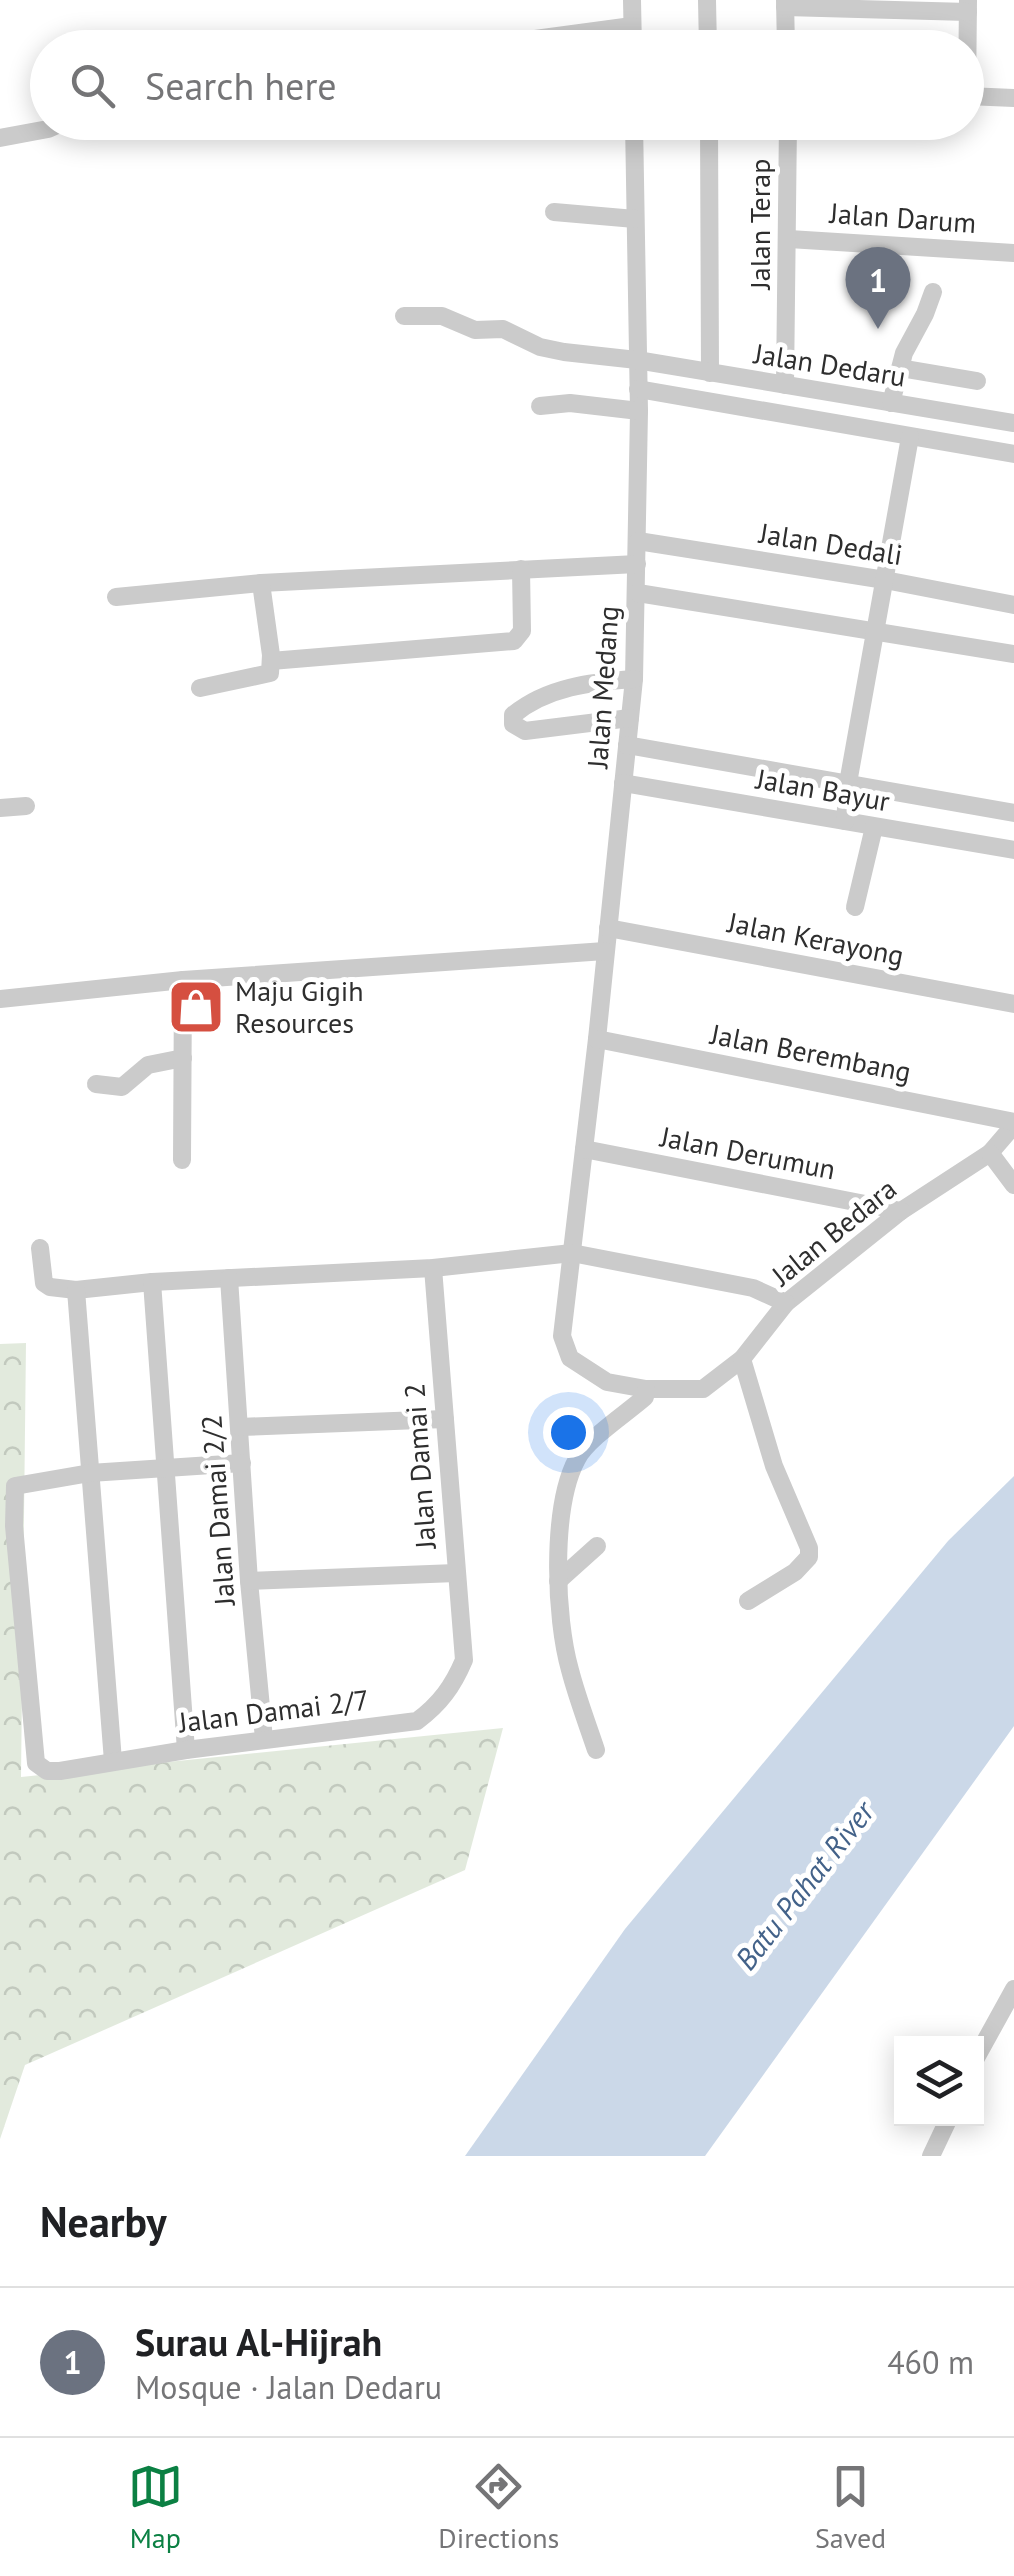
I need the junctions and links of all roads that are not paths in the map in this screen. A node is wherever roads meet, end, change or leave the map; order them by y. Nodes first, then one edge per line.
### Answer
1 (632, 0) edge
2 (708, 0) edge
3 (785, 3) edge
4 (968, 6) edge
5 (632, 26) junction
6 (602, 30) edge
7 (632, 30) edge
8 (708, 30) edge
9 (786, 30) edge
10 (984, 97) edge
11 (1014, 98) edge
12 (30, 132) edge
13 (0, 138) edge
14 (634, 140) edge
15 (709, 140) edge
16 (788, 140) edge
17 (554, 212) dead end
18 (635, 220) junction
19 (789, 239) junction
20 (1014, 252) edge
21 (933, 292) dead end
22 (404, 316) dead end
23 (637, 360) junction
24 (900, 368) junction
25 (710, 372) junction
26 (977, 381) dead end
27 (785, 385) junction
28 (638, 389) junction
29 (891, 403) junction
30 (540, 406) dead end
31 (639, 411) junction
32 (1014, 423) edge
33 (910, 437) junction
34 (1014, 454) edge
35 (638, 540) junction
36 (638, 564) junction
37 (521, 569) junction
38 (885, 580) junction
39 (261, 584) junction
40 (638, 594) junction
41 (116, 597) dead end
42 (1014, 605) edge
43 (876, 632) junction
44 (1014, 654) edge
45 (271, 661) junction
46 (634, 680) junction
47 (200, 688) dead end
48 (630, 718) junction
49 (627, 745) junction
50 (623, 782) junction
51 (848, 783) junction
52 (26, 806) dead end
53 (0, 808) edge
54 (1014, 813) edge
55 (844, 822) junction
56 (874, 827) junction
57 (1014, 850) edge
58 (854, 907) dead end
59 (608, 928) junction
60 (605, 952) junction
61 (183, 980) junction
62 (0, 999) edge
63 (1014, 1004) edge
64 (597, 1039) junction
65 (183, 1058) junction
66 (96, 1084) dead end
67 (1014, 1123) edge
68 (584, 1148) junction
69 (990, 1153) junction
70 (182, 1160) dead end
71 (1014, 1185) edge
72 (901, 1211) junction
73 (40, 1248) dead end
74 (572, 1254) junction
75 (434, 1268) junction
76 (229, 1278) junction
77 (152, 1282) junction
78 (76, 1290) junction
79 (786, 1303) junction
80 (742, 1359) junction
81 (646, 1389) junction
82 (445, 1419) junction
83 (240, 1427) junction
84 (242, 1464) junction
85 (165, 1468) junction
86 (90, 1473) junction
87 (598, 1546) dead end
88 (456, 1573) junction
89 (249, 1581) junction
90 (558, 1581) junction
91 (748, 1601) dead end
92 (464, 1660) joint
93 (264, 1740) junction
94 (186, 1750) junction
95 (596, 1750) dead end
96 (112, 1761) junction
97 (1014, 1989) edge
98 (984, 2043) edge
99 (944, 2126) edge
100 (931, 2156) edge

1 - 5 street
2 - 8 street
3 - 4 street
3 - 9 street
5 - 6 street
5 - 7 street
10 - 11 street
12 - 13 street
14 - 18 street, Jalan Medang
15 - 25 street
16 - 19 street, Jalan Terap
17 - 18 street
18 - 23 street, Jalan Medang
19 - 20 street, Jalan Darum
19 - 27 street, Jalan Terap
21 - 24 street
22 - 23 street, Jalan Dedaru
23 - 25 street, Jalan Dedaru
23 - 28 street, Jalan Medang
24 - 26 street
24 - 29 street
25 - 27 street, Jalan Dedaru
27 - 29 street, Jalan Dedaru
28 - 31 street, Jalan Medang
28 - 33 street, Jalan Dedaru
29 - 32 street, Jalan Dedaru
30 - 31 street
31 - 35 street, Jalan Medang
33 - 34 street, Jalan Dedaru
33 - 38 street
35 - 36 street, Jalan Medang
35 - 38 street, Jalan Dedali
36 - 37 street
36 - 40 street, Jalan Medang
37 - 39 street
37 - 45 street
38 - 42 street, Jalan Dedali
38 - 43 street
39 - 41 street
39 - 45 street
40 - 43 street
40 - 46 street, Jalan Medang
43 - 44 street
43 - 51 street
45 - 47 street
46 - 48 street, Jalan Medang
46 - 48 street
48 - 49 street, Jalan Medang
49 - 50 street, Jalan Medang
49 - 51 street, Jalan Bayur
50 - 55 street, Jalan Bayur
50 - 59 street, Jalan Medang
51 - 54 street, Jalan Bayur
51 - 55 street
52 - 53 street
55 - 56 street, Jalan Bayur
56 - 57 street, Jalan Bayur
56 - 58 street
59 - 60 street, Jalan Medang
59 - 63 street, Jalan Kerayong
60 - 61 street
60 - 64 street, Jalan Medang
61 - 62 street
61 - 65 street
64 - 67 street, Jalan Berembang
64 - 68 street, Jalan Medang
65 - 66 street
65 - 70 street
67 - 69 street, Jalan Bedara
68 - 72 street, Jalan Derumun
68 - 74 street, Jalan Medang
69 - 71 street
69 - 72 street, Jalan Bedara
72 - 79 street, Jalan Bedara
73 - 78 street
74 - 75 street
74 - 79 street
74 - 81 street, Jalan Bedara
75 - 76 street
75 - 82 street, Jalan Damai 2
76 - 77 street
76 - 83 street, Jalan Damai 2/2
77 - 78 street
77 - 85 street
78 - 86 street
79 - 80 street, Jalan Bedara
80 - 81 street, Jalan Bedara
80 - 91 street
81 - 90 street
82 - 83 street
82 - 88 street, Jalan Damai 2
83 - 84 street, Jalan Damai 2/2
84 - 85 street
84 - 89 street, Jalan Damai 2/2
85 - 86 street
85 - 94 street
86 - 96 street
86 - 96 street, Jalan Damai 2/7
87 - 90 street
88 - 89 street
88 - 92 street, Jalan Damai 2
89 - 93 street, Jalan Damai 2/2
90 - 95 street
92 - 93 street, Jalan Damai 2/7
93 - 94 street, Jalan Damai 2/7
94 - 96 street, Jalan Damai 2/7
97 - 98 street
99 - 100 street

